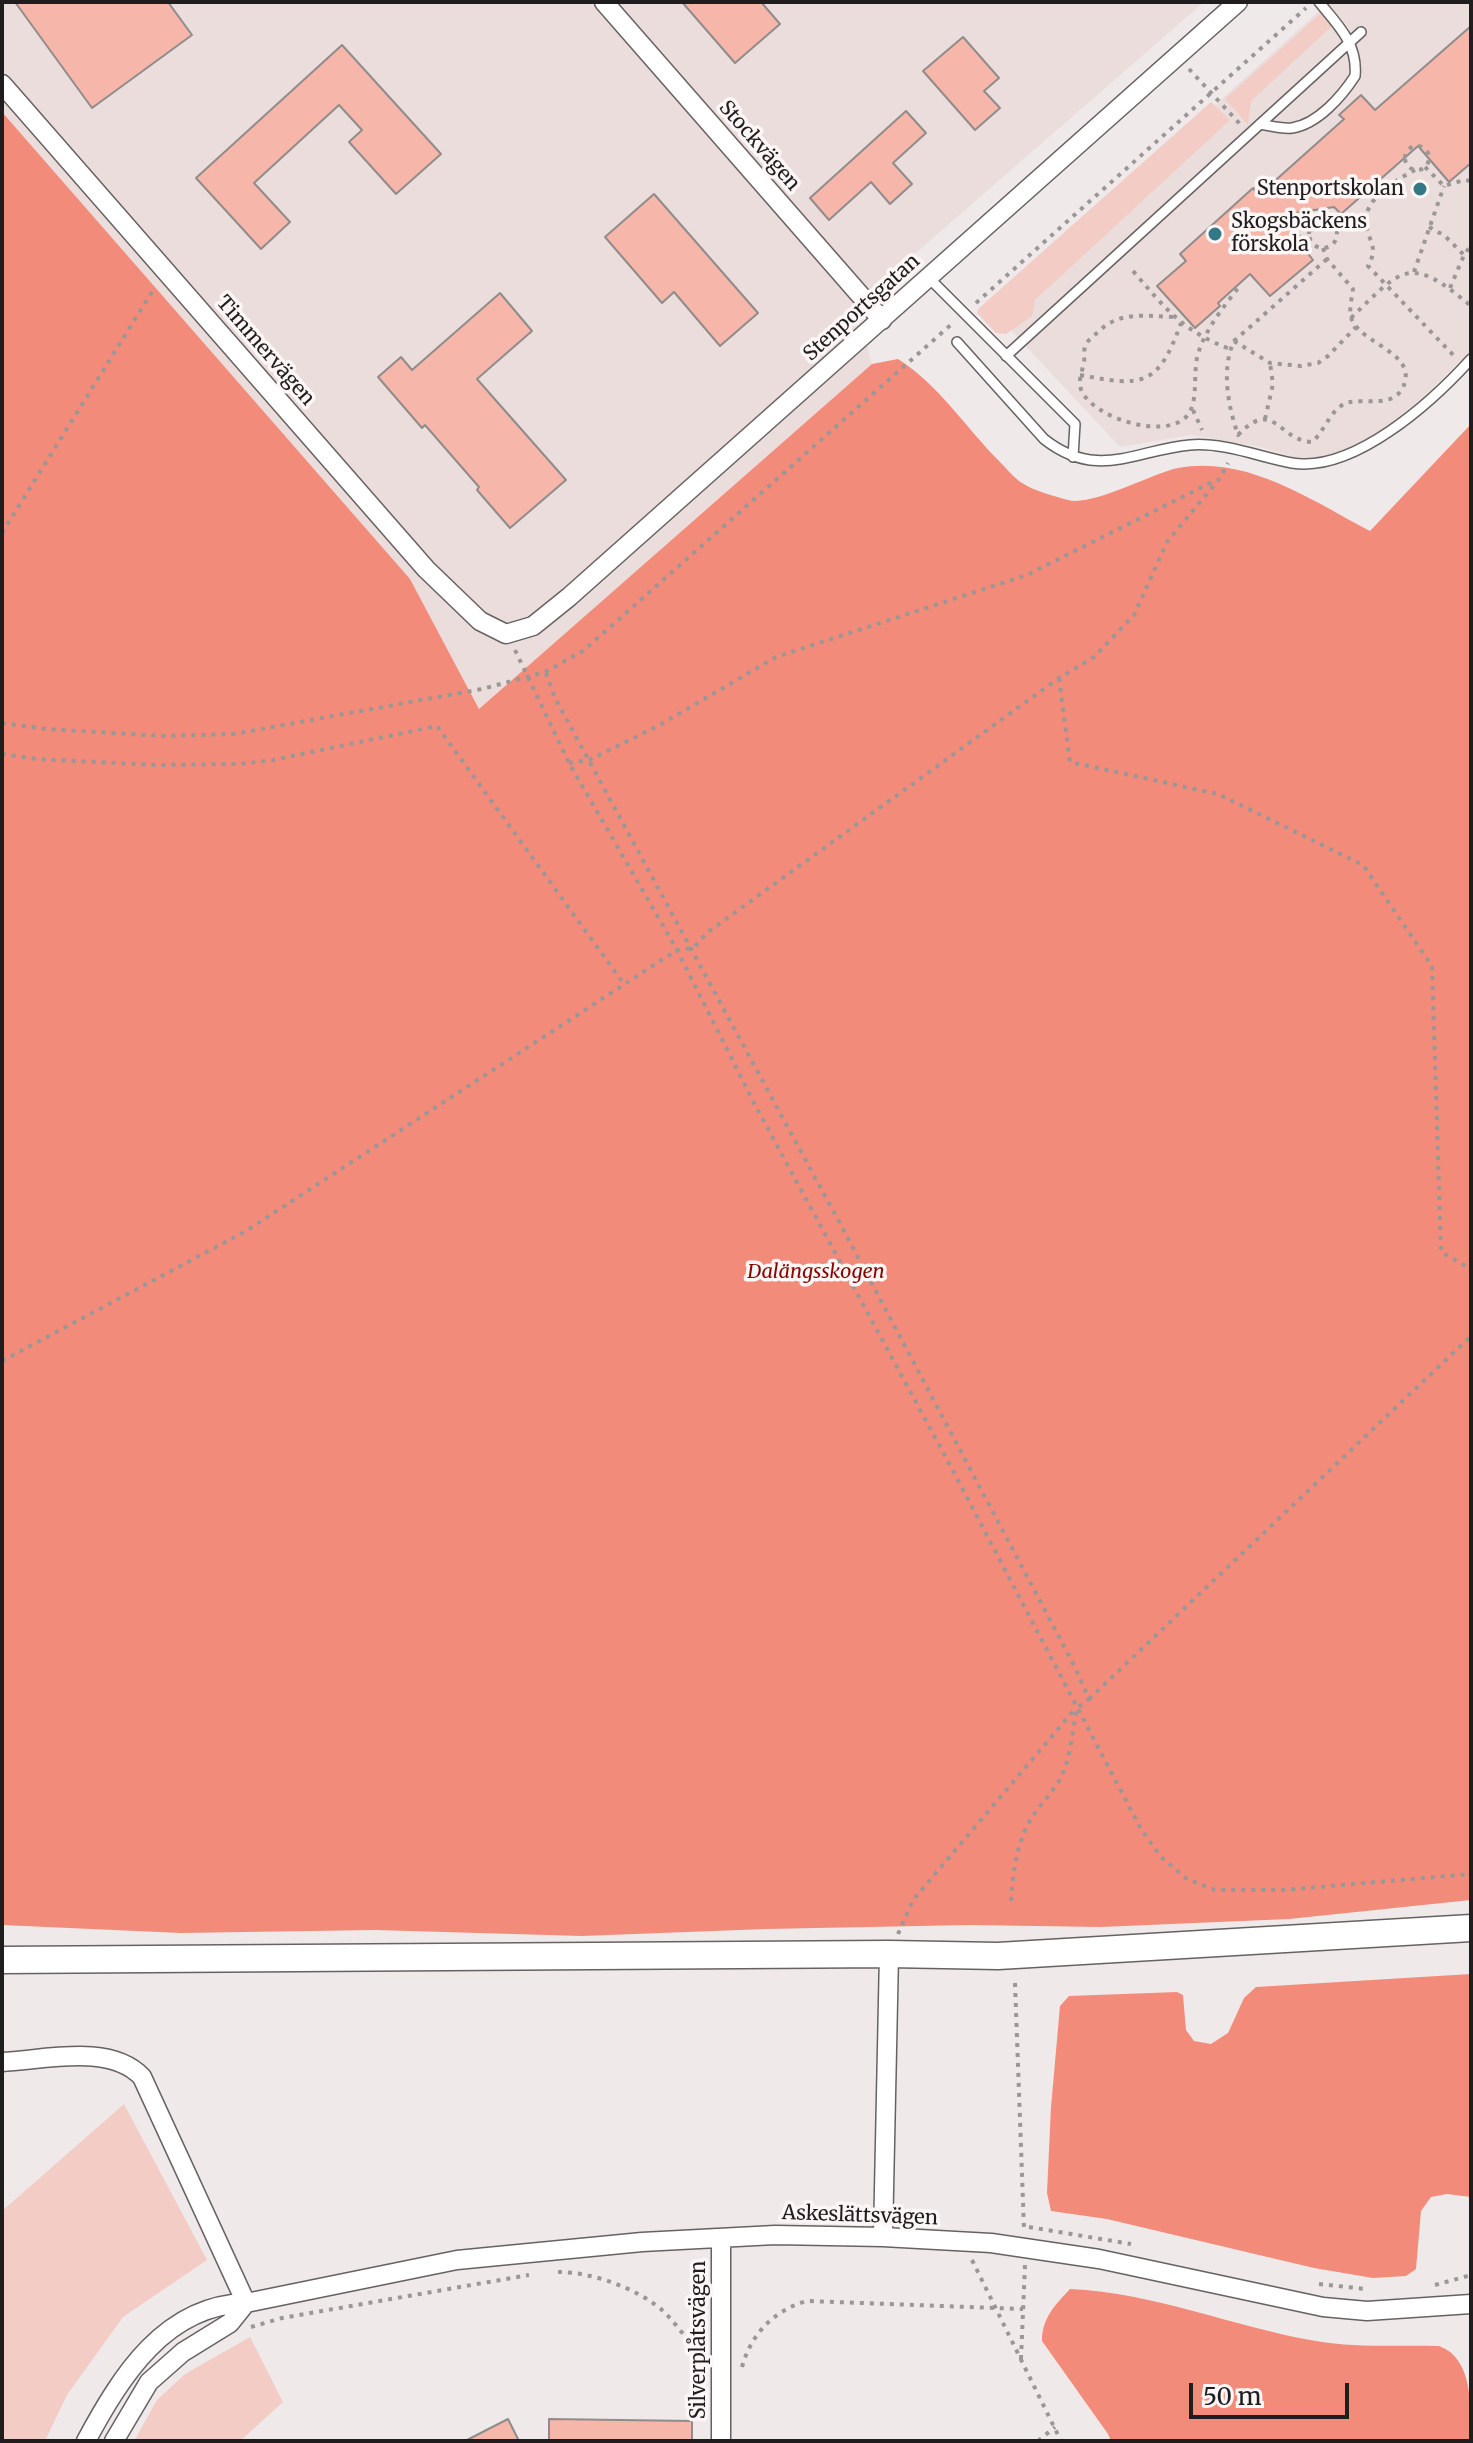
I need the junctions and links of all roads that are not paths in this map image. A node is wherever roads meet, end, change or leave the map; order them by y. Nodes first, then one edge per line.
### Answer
1 (604, 2) edge
2 (1238, 2) edge
3 (1319, 2) edge
4 (1361, 32) dead end
5 (1351, 41) junction
6 (2, 84) edge
7 (1260, 124) junction
8 (929, 278) junction
9 (882, 320) junction
10 (957, 342) dead end
11 (1006, 356) junction
12 (1468, 363) edge
13 (1073, 457) junction
14 (506, 634) joint
15 (1471, 1928) edge
16 (889, 1954) junction
17 (2, 1960) edge
18 (2, 2062) edge
19 (883, 2237) junction
20 (721, 2238) junction
21 (246, 2303) junction
22 (1471, 2304) edge
23 (86, 2441) edge
24 (114, 2441) edge
25 (721, 2441) edge

1 - 9 street, Stockvägen
2 - 8 street, Stenportsgatan
3 - 5 lane
4 - 5 lane
5 - 7 lane
5 - 7 lane
6 - 14 street, Timmervägen
7 - 11 lane
8 - 9 street, Stenportsgatan
8 - 11 lane
9 - 14 street, Stenportsgatan
10 - 13 lane
11 - 13 lane
12 - 13 lane
15 - 16 main road
16 - 17 main road
16 - 19 street
18 - 21 street
19 - 20 street, Askeslättsvägen
19 - 22 street, Askeslättsvägen
20 - 21 street, Askeslättsvägen
20 - 25 street, Silverplåtsvägen
21 - 23 street, Askeslättsvägen
21 - 24 street

